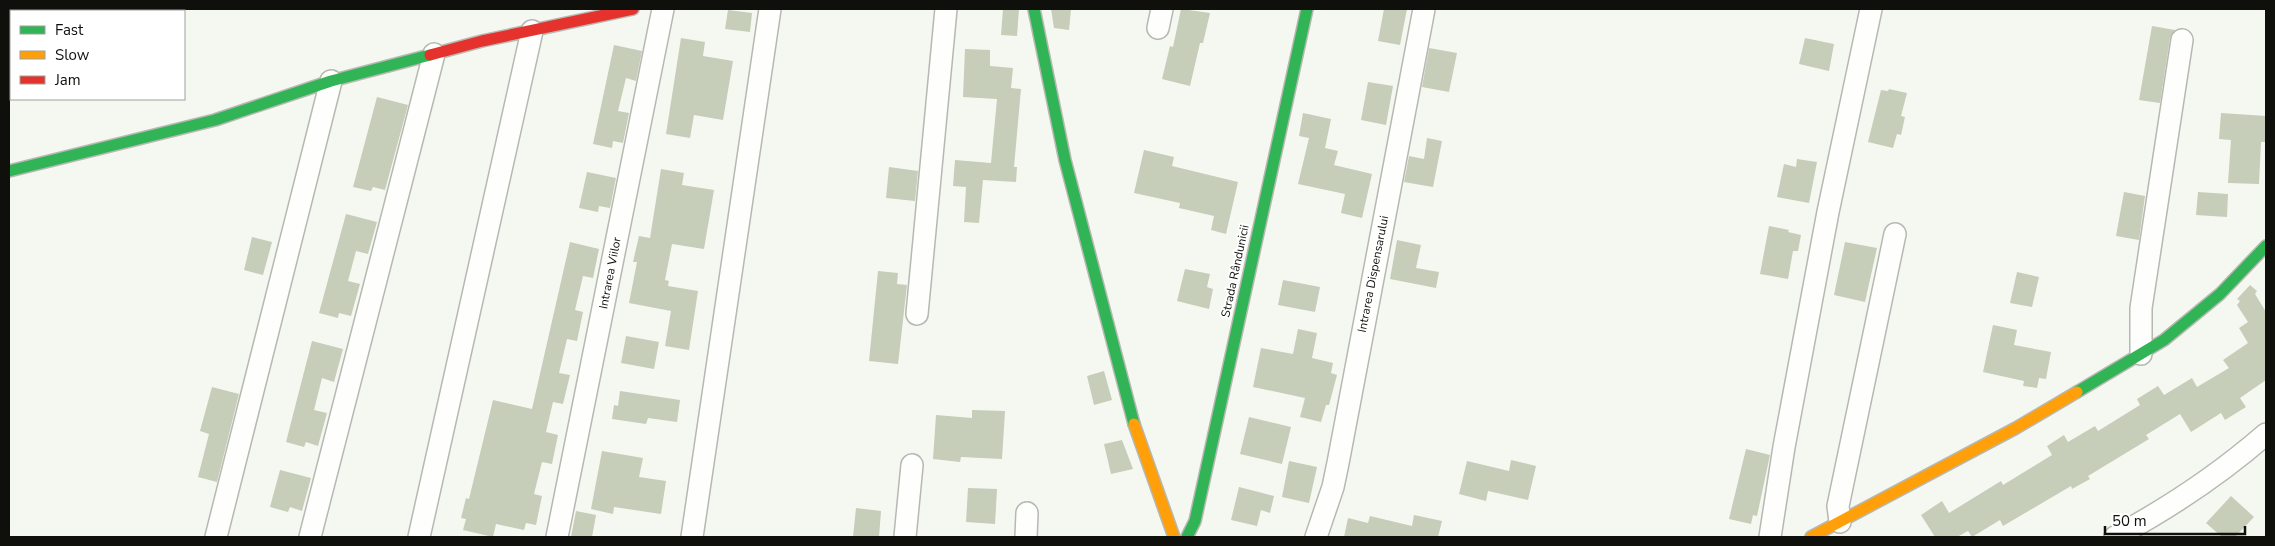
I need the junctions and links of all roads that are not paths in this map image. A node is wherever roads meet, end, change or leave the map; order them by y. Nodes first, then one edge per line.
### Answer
1 (633, 9) edge
2 (663, 9) edge
3 (770, 9) edge
4 (946, 9) edge
5 (1034, 9) edge
6 (1307, 9) edge
7 (1424, 9) edge
8 (1870, 9) edge
9 (532, 31) junction
10 (2182, 40) dead end
11 (434, 54) junction
12 (331, 81) junction
13 (9, 172) edge
14 (1895, 234) dead end
15 (2266, 246) edge
16 (917, 314) dead end
17 (2141, 354) junction
18 (2266, 434) edge
19 (912, 465) dead end
20 (1027, 513) dead end
21 (1840, 522) junction
22 (2118, 536) edge
23 (216, 537) edge
24 (310, 537) edge
25 (419, 537) edge
26 (557, 537) edge
27 (692, 537) edge
28 (905, 537) edge
29 (1026, 537) edge
30 (1174, 537) edge
31 (1187, 537) edge
32 (1316, 537) edge
33 (1770, 537) edge
34 (1811, 537) edge

1 - 9 street
2 - 26 street, Intrarea Viilor
3 - 27 street
4 - 16 street
5 - 30 street
6 - 31 street, Strada Rândunicii
7 - 32 street, Intrarea Dispensarului
8 - 33 street
9 - 11 street
9 - 25 street
10 - 17 street
11 - 12 street
11 - 24 street
12 - 13 street
12 - 23 street
14 - 21 street
15 - 17 street
17 - 21 street
18 - 22 street
19 - 28 street
20 - 29 street
21 - 34 street

